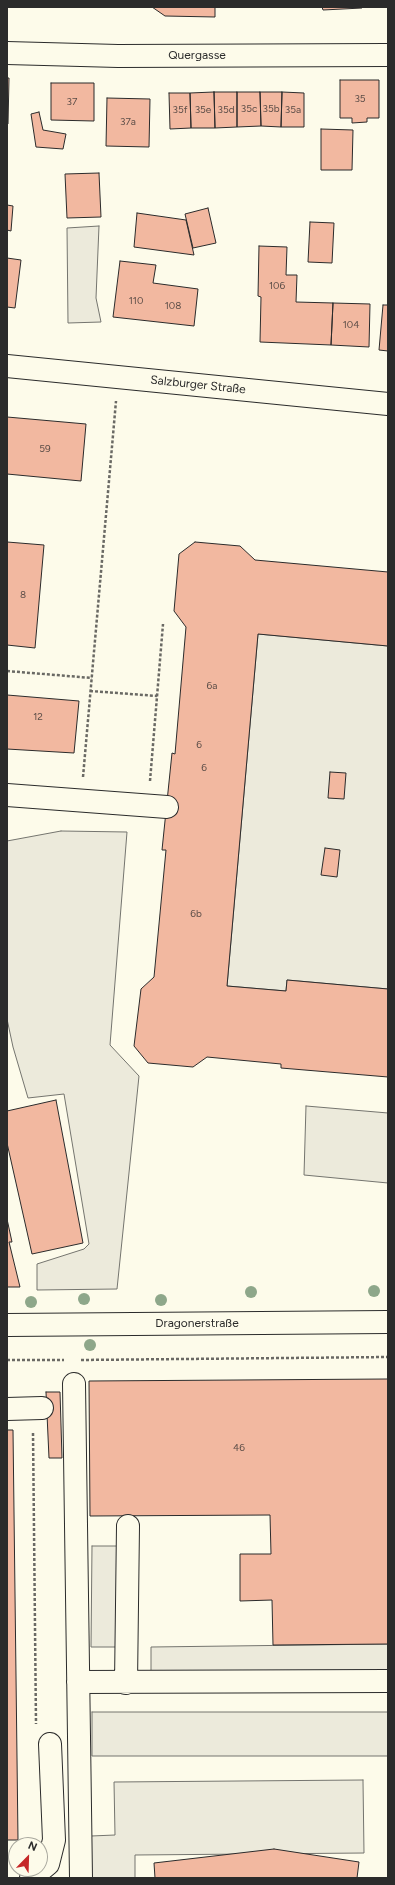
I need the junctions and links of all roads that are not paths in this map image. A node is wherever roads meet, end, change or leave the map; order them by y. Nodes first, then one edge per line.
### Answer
1 (7, 53) edge
2 (388, 55) edge
3 (7, 366) edge
4 (388, 404) edge
5 (7, 795) edge
6 (157, 806) road end
7 (388, 1322) edge
8 (7, 1325) edge
9 (74, 1384) dead end
10 (38, 1408) road end
11 (7, 1409) edge
12 (128, 1526) dead end
13 (388, 1681) edge
14 (78, 1682) junction
15 (126, 1683) junction
16 (50, 1744) dead end
17 (31, 1878) edge
18 (81, 1878) edge

1 - 2 main road, Quergasse
3 - 4 main road, Salzburger Straße
5 - 6 main road
7 - 8 main road, Dragonerstraße
9 - 14 main road
10 - 11 main road
12 - 15 main road
13 - 15 main road
14 - 15 main road
14 - 18 main road
16 - 17 main road

